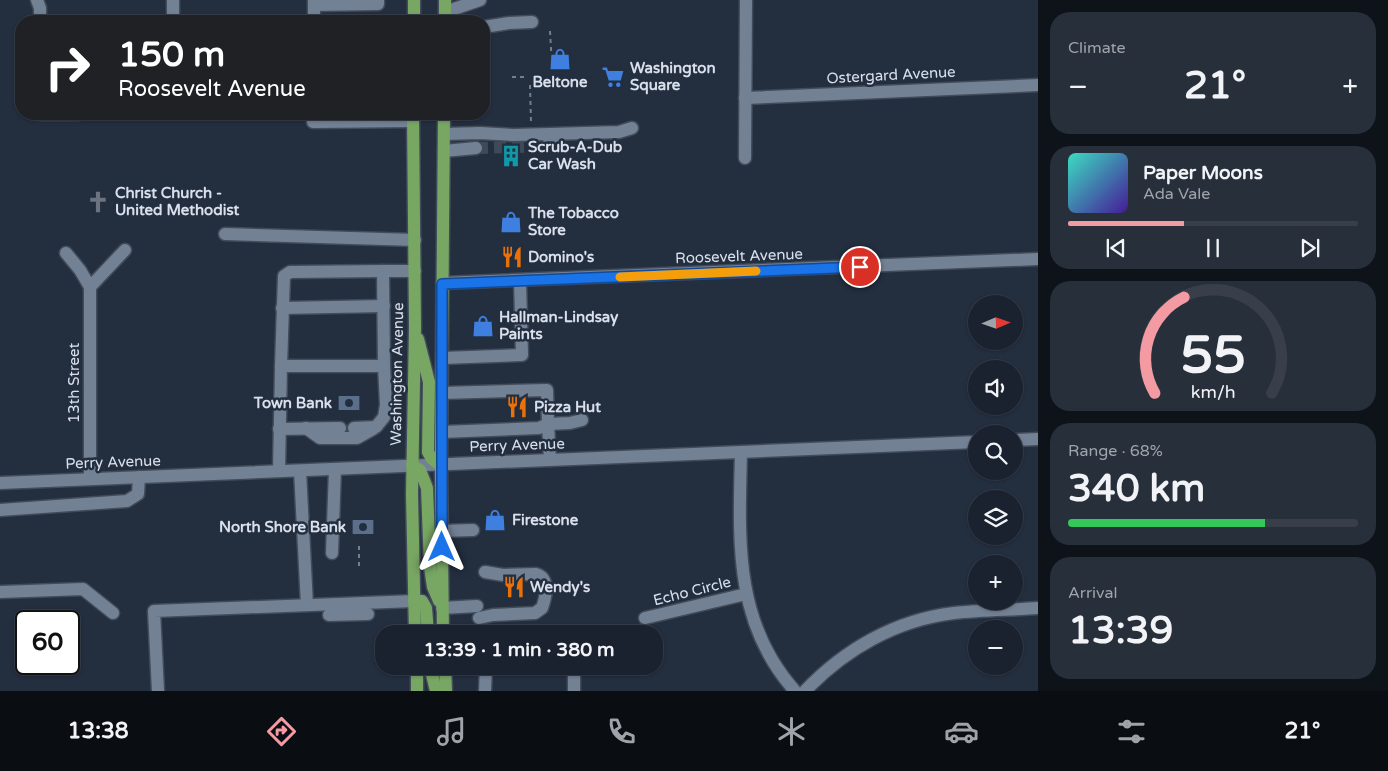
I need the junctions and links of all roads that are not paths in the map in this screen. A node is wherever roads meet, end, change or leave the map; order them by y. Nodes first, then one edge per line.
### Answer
1 (37, 0) edge
2 (172, 0) edge
3 (378, 0) edge
4 (414, 0) edge
5 (480, 0) edge
6 (746, 0) edge
7 (314, 2) edge
8 (445, 11) edge
9 (40, 15) edge
10 (172, 15) edge
11 (314, 15) edge
12 (414, 15) edge
13 (532, 22) dead end
14 (490, 26) edge
15 (1038, 85) edge
16 (744, 98) junction
17 (313, 120) edge
18 (353, 120) edge
19 (413, 120) edge
20 (444, 120) edge
21 (632, 128) dead end
22 (444, 134) junction
23 (559, 145) dead end
24 (546, 146) tunnel mouth
25 (476, 148) tunnel mouth
26 (444, 151) junction
27 (746, 158) dead end
28 (225, 234) dead end
29 (415, 240) junction
30 (126, 250) dead end
31 (66, 253) dead end
32 (1038, 259) edge
33 (415, 271) junction
34 (383, 272) junction
35 (520, 281) junction
36 (442, 284) junction
37 (90, 287) junction
38 (384, 306) junction
39 (282, 308) junction
40 (415, 327) junction
41 (443, 358) junction
42 (281, 366) junction
43 (384, 366) junction
44 (442, 393) junction
45 (582, 420) dead end
46 (548, 424) junction
47 (376, 427) junction
48 (306, 428) junction
49 (340, 428) dead end
50 (354, 428) dead end
51 (279, 429) junction
52 (442, 432) junction
53 (1038, 439) edge
54 (1023, 440) edge
55 (968, 442) edge
56 (741, 452) junction
57 (550, 460) junction
58 (412, 465) junction
59 (440, 465) junction
60 (335, 469) junction
61 (300, 471) junction
62 (278, 472) junction
63 (139, 477) junction
64 (90, 479) junction
65 (0, 484) edge
66 (0, 510) edge
67 (473, 530) dead end
68 (442, 532) junction
69 (332, 553) dead end
70 (485, 572) dead end
71 (0, 592) edge
72 (746, 594) junction
73 (414, 601) junction
74 (307, 604) junction
75 (442, 608) junction
76 (1038, 608) edge
77 (333, 611) junction
78 (112, 613) dead end
79 (368, 614) dead end
80 (645, 618) dead end
81 (415, 625) edge
82 (427, 625) edge
83 (443, 625) edge
84 (417, 675) edge
85 (432, 675) edge
86 (445, 675) edge
87 (486, 675) edge
88 (574, 675) edge
89 (418, 689) edge
90 (158, 691) edge
91 (436, 691) edge
92 (446, 691) edge
93 (485, 691) edge
94 (574, 691) edge
95 (795, 691) edge
96 (805, 691) edge

1 - 9 street
2 - 10 street
3 - 7 street
4 - 12 main road
5 - 8 street
6 - 16 street
7 - 11 street
13 - 14 street
15 - 16 street, Ostergard Avenue
16 - 27 street
17 - 18 street
19 - 29 main road, Washington Avenue
20 - 22 main road
21 - 22 street
22 - 26 main road
23 - 24 street
25 - 26 street
26 - 36 main road
28 - 29 street
29 - 33 main road, Washington Avenue
30 - 37 street
31 - 37 street
32 - 35 street, Roosevelt Avenue
33 - 34 street
33 - 40 main road, Washington Avenue
34 - 38 street
34 - 39 street
35 - 36 street, Roosevelt Avenue
35 - 41 street
36 - 41 main road
37 - 64 street, 13th Street
38 - 39 street
38 - 43 street
39 - 42 street
40 - 58 main road, Washington Avenue
40 - 59 main road
41 - 44 main road
42 - 43 street
42 - 51 street
43 - 47 street
44 - 46 street
44 - 52 main road
45 - 46 street
46 - 52 street
46 - 57 street
47 - 48 street
47 - 50 street
48 - 49 street
48 - 51 street
51 - 62 street
52 - 59 main road
53 - 54 street
55 - 56 street, Perry Avenue
56 - 57 street, Perry Avenue
56 - 72 street
57 - 59 street, Perry Avenue
58 - 59 street, Perry Avenue
58 - 60 street, Perry Avenue
58 - 73 main road, Washington Avenue
58 - 75 main road
59 - 68 main road
60 - 61 street, Perry Avenue
60 - 69 street
61 - 62 street, Perry Avenue
61 - 74 street
62 - 63 street, Perry Avenue
63 - 64 street, Perry Avenue
63 - 66 street
64 - 65 street, Perry Avenue
67 - 68 street
68 - 75 main road
70 - 75 street
71 - 78 street
72 - 80 street, Echo Circle
72 - 95 street
73 - 77 street
73 - 81 main road, Washington Avenue
73 - 82 main road
74 - 77 street
74 - 90 street
75 - 83 main road
76 - 96 street
77 - 79 street
84 - 89 main road
85 - 91 main road
86 - 92 main road
87 - 93 street
88 - 94 street

